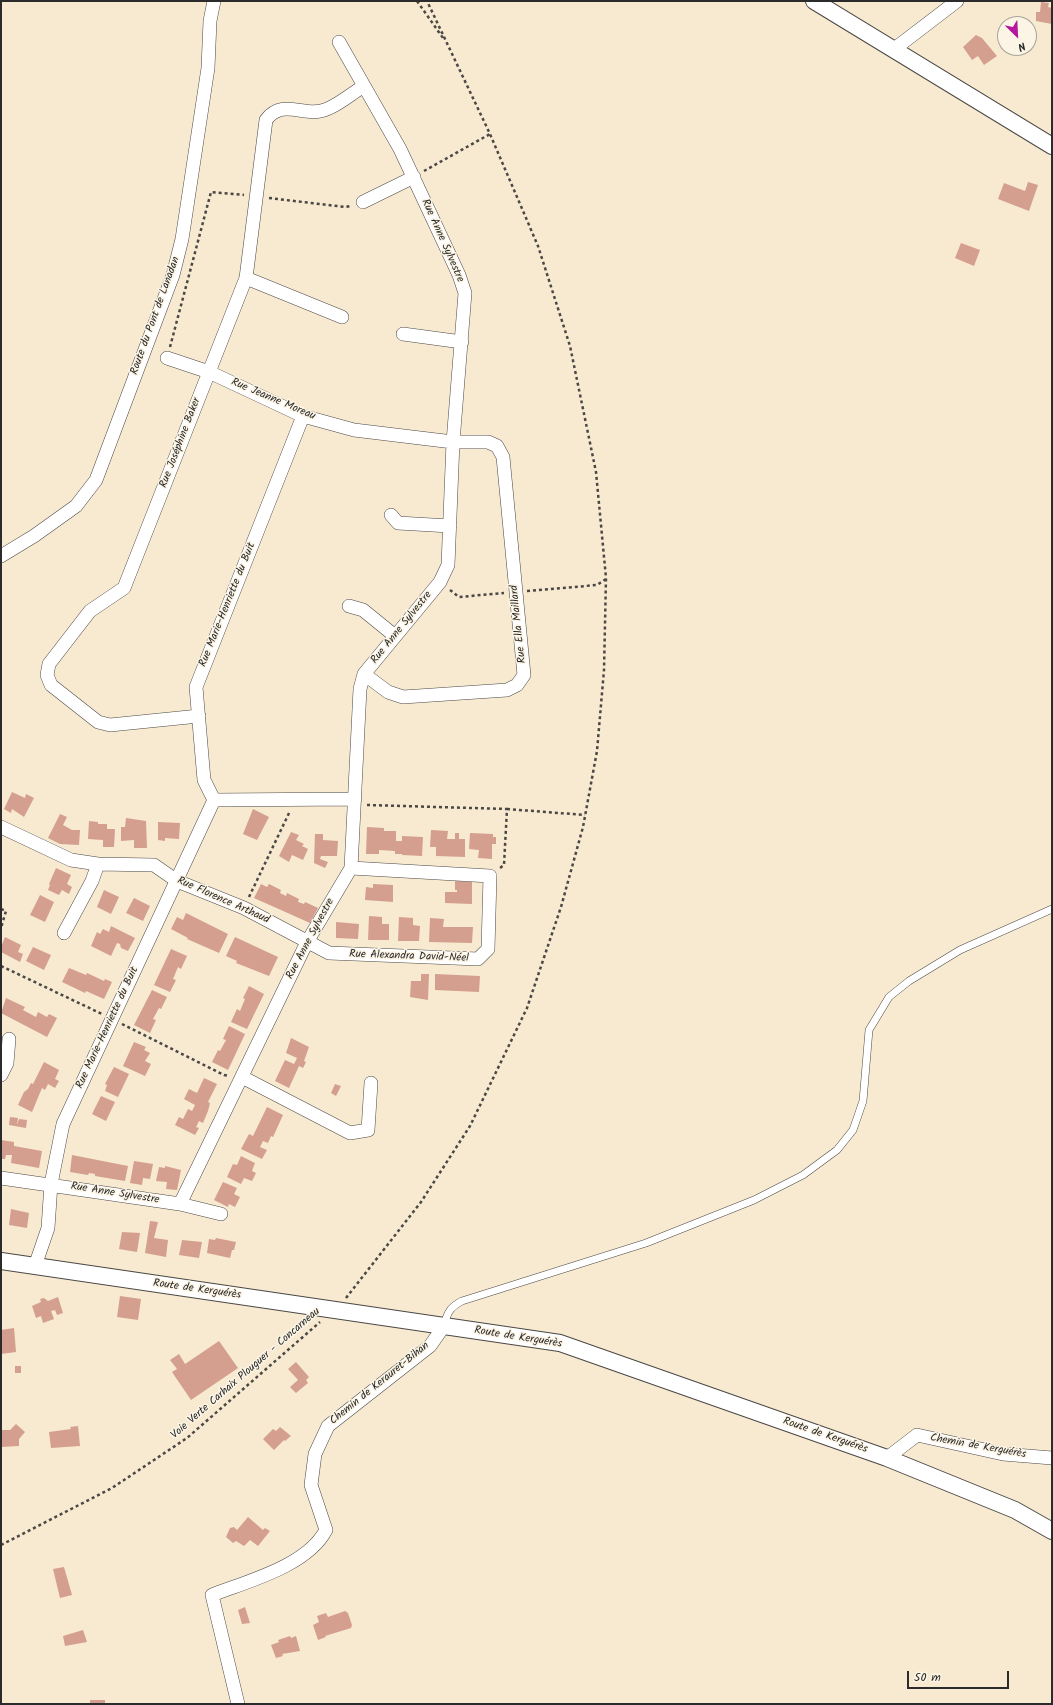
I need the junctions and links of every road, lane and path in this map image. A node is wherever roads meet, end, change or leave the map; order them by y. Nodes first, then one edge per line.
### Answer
1 (214, 1) edge
2 (417, 1) edge
3 (427, 1) edge
4 (814, 1) edge
5 (956, 1) edge
6 (339, 42) dead end
7 (893, 50) junction
8 (364, 86) junction
9 (490, 134) dead end
10 (1052, 146) edge
11 (414, 177) junction
12 (256, 197) junction
13 (363, 202) joint
14 (246, 278) junction
15 (342, 316) dead end
16 (403, 334) dead end
17 (462, 342) junction
18 (166, 358) joint
19 (209, 372) junction
20 (303, 416) junction
21 (453, 442) junction
22 (391, 515) dead end
23 (450, 526) junction
24 (1, 556) edge
25 (606, 578) dead end
26 (440, 582) junction
27 (516, 592) junction
28 (349, 606) dead end
29 (395, 636) junction
30 (364, 674) junction
31 (199, 716) junction
32 (296, 799) junction
33 (214, 800) junction
34 (355, 802) junction
35 (507, 809) junction
36 (585, 815) dead end
37 (1, 827) edge
38 (98, 864) junction
39 (351, 868) junction
40 (490, 876) junction
41 (176, 881) junction
42 (244, 908) junction
43 (1, 909) edge
44 (1052, 909) edge
45 (1, 928) edge
46 (64, 933) dead end
47 (307, 942) junction
48 (1, 966) edge
49 (112, 1019) junction
50 (9, 1039) dead end
51 (1, 1075) edge
52 (242, 1077) junction
53 (371, 1083) dead end
54 (1, 1178) edge
55 (51, 1184) junction
56 (180, 1204) junction
57 (221, 1214) dead end
58 (1, 1261) edge
59 (35, 1266) junction
60 (333, 1310) junction
61 (444, 1326) junction
62 (887, 1458) junction
63 (1052, 1458) edge
64 (1052, 1531) edge
65 (1, 1545) edge
66 (238, 1704) edge

1 - 24 street, Route du Pont de Lanadan
2 - 3 path
4 - 7 street
5 - 7 street
6 - 8 street, Rue Anne Sylvestre
7 - 10 street
8 - 11 street, Rue Anne Sylvestre
8 - 12 street, Rue Joséphine Baker
9 - 11 path
11 - 13 street
11 - 17 street, Rue Anne Sylvestre
12 - 13 path
12 - 14 street, Rue Joséphine Baker
12 - 18 path
14 - 15 street
14 - 19 street, Rue Joséphine Baker
16 - 17 street
17 - 21 street, Rue Anne Sylvestre
18 - 19 street, Rue Jeanne Moreau
19 - 20 street, Rue Jeanne Moreau
19 - 31 street, Rue Joséphine Baker
20 - 21 street, Rue Jeanne Moreau
20 - 31 street, Rue Marie-Henriette du Buit
21 - 23 street, Rue Anne Sylvestre
21 - 27 street, Rue Ella Maillard
22 - 23 street
23 - 26 street, Rue Anne Sylvestre
25 - 27 path
26 - 27 path
26 - 29 street, Rue Anne Sylvestre
27 - 30 street, Rue Ella Maillard
28 - 29 street
29 - 30 street, Rue Anne Sylvestre
30 - 34 street, Rue Anne Sylvestre
31 - 33 street, Rue Marie-Henriette du Buit
32 - 33 street
32 - 34 street
32 - 42 path
33 - 41 street, Rue Marie-Henriette du Buit
34 - 35 path
34 - 39 street, Rue Anne Sylvestre
35 - 36 path
35 - 40 path
37 - 38 street, Rue Florence Arthaud
38 - 41 street, Rue Florence Arthaud
38 - 46 street
39 - 40 street
39 - 47 street, Rue Anne Sylvestre
40 - 47 street, Rue Alexandra David-Néel
41 - 42 street, Rue Florence Arthaud
41 - 49 street, Rue Marie-Henriette du Buit
42 - 47 street, Rue Florence Arthaud
43 - 45 path
44 - 61 lane
47 - 52 street, Rue Anne Sylvestre
48 - 49 path
49 - 52 path
49 - 55 street, Rue Marie-Henriette du Buit
50 - 51 street
52 - 53 street
52 - 56 street, Rue Anne Sylvestre
54 - 55 street
55 - 56 street, Rue Anne Sylvestre
55 - 59 street, Rue Marie-Henriette du Buit
56 - 57 street, Rue Anne Sylvestre
58 - 59 street, Route de Kerguérès
59 - 60 street, Route de Kerguérès
60 - 61 street, Route de Kerguérès
60 - 65 path, Voie Verte Carhaix Plouguer - Concarneau
61 - 62 street, Route de Kerguérès
61 - 66 street, Chemin de Kerauret-Bihan
62 - 63 street, Chemin de Kerguérès
62 - 64 street, Route de Kerguérès

